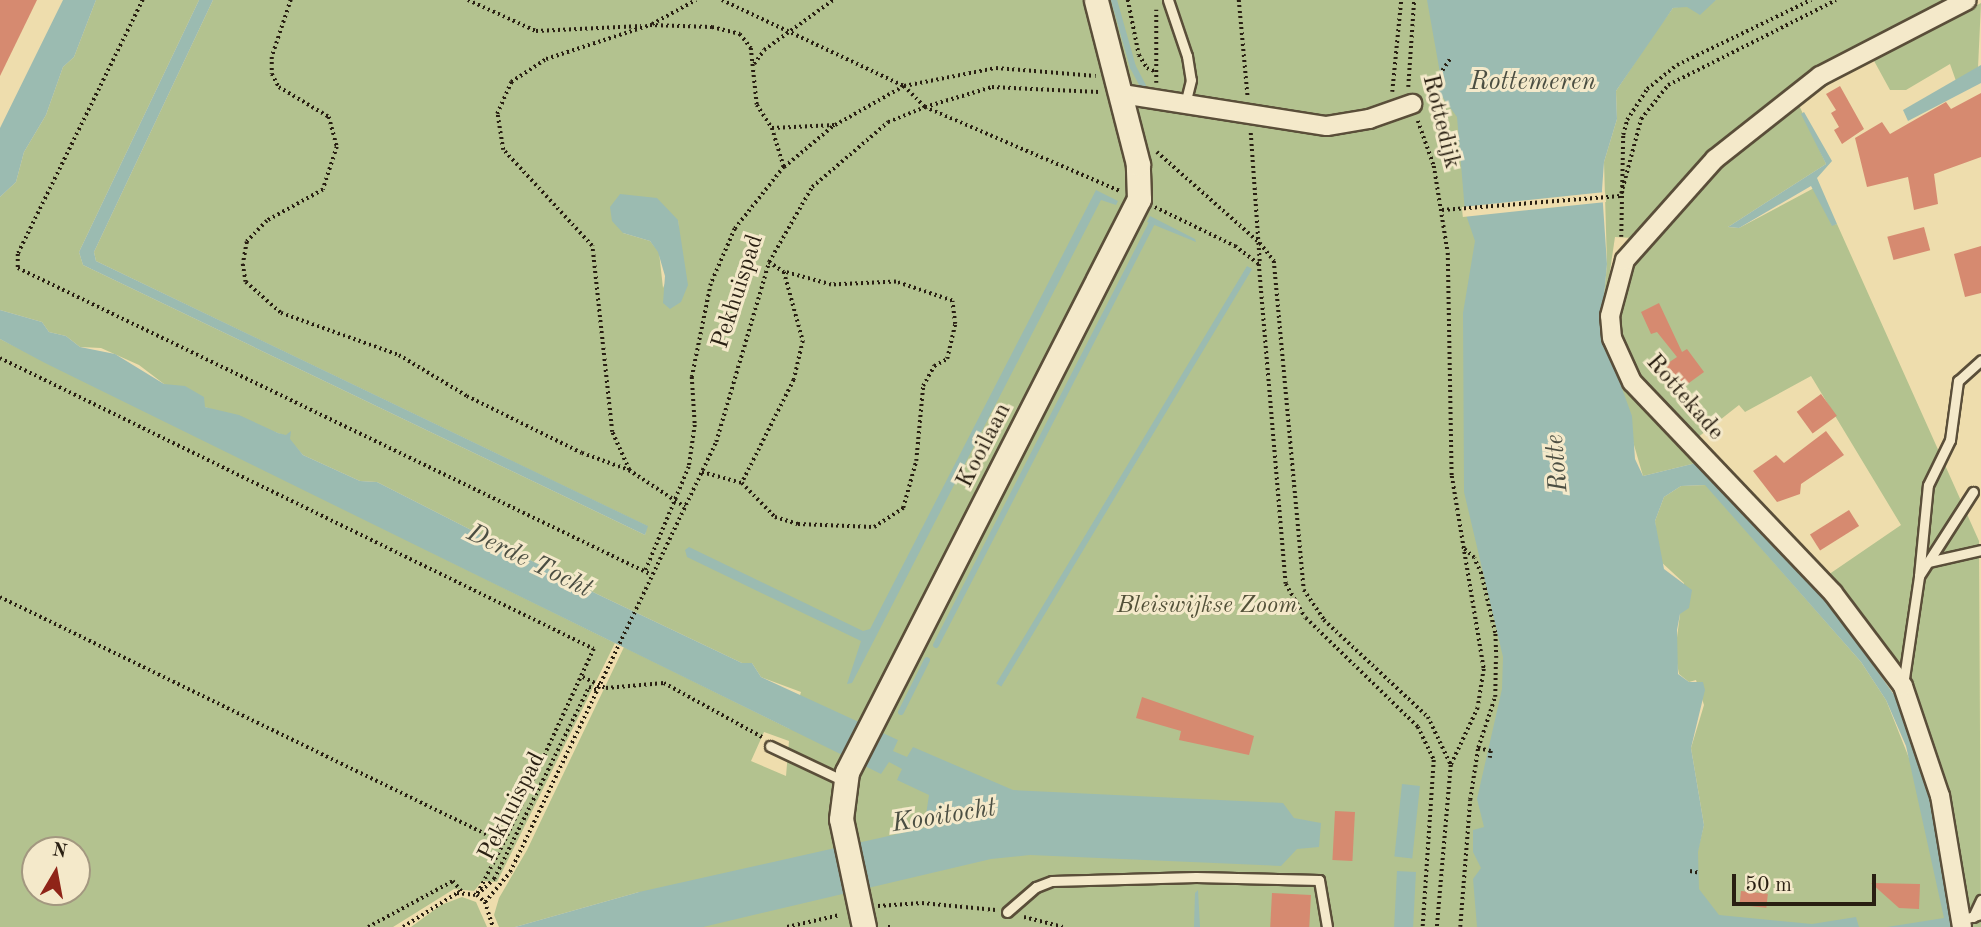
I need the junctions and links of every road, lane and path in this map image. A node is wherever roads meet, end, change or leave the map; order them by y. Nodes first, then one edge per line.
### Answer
1 (143, 0) edge
2 (291, 0) edge
3 (468, 0) edge
4 (696, 0) edge
5 (722, 0) edge
6 (833, 0) edge
7 (1096, 0) edge
8 (1128, 0) edge
9 (1155, 0) edge
10 (1168, 0) edge
11 (1401, 0) edge
12 (1414, 0) edge
13 (1811, 0) edge
14 (1836, 0) edge
15 (1967, 0) edge
16 (650, 25) junction
17 (790, 31) junction
18 (1450, 59) dead end
19 (754, 64) junction
20 (1433, 84) dead end
21 (904, 86) junction
22 (1122, 94) junction
23 (1412, 104) junction
24 (1185, 106) junction
25 (925, 107) junction
26 (1392, 112) junction
27 (835, 125) junction
28 (772, 128) junction
29 (1153, 144) dead end
30 (784, 167) junction
31 (1620, 196) junction
32 (1139, 199) junction
33 (1442, 210) junction
34 (1625, 260) junction
35 (769, 262) junction
36 (784, 272) junction
37 (0, 358) edge
38 (1981, 360) edge
39 (629, 470) junction
40 (702, 472) junction
41 (742, 483) junction
42 (1973, 492) dead end
43 (675, 502) junction
44 (685, 507) junction
45 (1463, 547) junction
46 (1981, 550) edge
47 (1928, 562) junction
48 (646, 570) junction
49 (652, 575) junction
50 (1919, 576) junction
51 (0, 597) edge
52 (583, 677) junction
53 (1903, 686) junction
54 (599, 688) junction
55 (770, 746) joint
56 (1478, 748) junction
57 (1490, 758) dead end
58 (1451, 765) junction
59 (848, 772) junction
60 (503, 843) junction
61 (1690, 871) dead end
62 (1700, 873) dead end
63 (463, 892) junction
64 (477, 895) junction
65 (1981, 900) edge
66 (485, 902) junction
67 (861, 912) edge
68 (1007, 912) junction
69 (1969, 920) edge
70 (368, 927) edge
71 (403, 927) edge
72 (493, 927) edge
73 (787, 927) edge
74 (1062, 927) edge
75 (1326, 927) edge
76 (1423, 927) edge
77 (1437, 927) edge
78 (1460, 927) edge

1 - 48 path
2 - 39 path
3 - 16 path
4 - 16 path
5 - 17 path
6 - 17 path
7 - 22 street, Kooilaan
8 - 9 path
10 - 24 lane
11 - 26 path
12 - 23 path, Rottedijk
13 - 31 path
14 - 31 path
15 - 34 street, Rottekade
16 - 19 path
16 - 39 path
17 - 19 path
17 - 21 path
18 - 20 path
19 - 28 path
21 - 22 path
21 - 25 path
21 - 27 path
22 - 24 street
22 - 25 path, Pekhuispad
22 - 32 street, Kooilaan
23 - 26 street
23 - 33 path, Rottedijk
24 - 26 street
25 - 32 path
25 - 35 path, Pekhuispad
27 - 28 path
27 - 30 path
28 - 30 path
29 - 58 path
30 - 43 path
31 - 33 path
31 - 34 path
32 - 59 street, Kooilaan
32 - 76 path
33 - 45 path, Rottedijk
34 - 53 street, Rottekade
35 - 36 path
35 - 40 path, Pekhuispad
36 - 41 path
36 - 41 path
37 - 52 path
38 - 50 lane
39 - 43 path
40 - 41 path
40 - 44 path, Pekhuispad
42 - 47 lane
43 - 44 path
43 - 48 path
44 - 49 path, Pekhuispad
45 - 56 path
45 - 58 path, Rottedijk
46 - 47 lane
47 - 50 lane
48 - 49 path
49 - 54 path, Pekhuispad
50 - 53 lane
51 - 60 path
52 - 54 path
52 - 60 path
53 - 69 street, Rottekade
54 - 55 path
54 - 64 path
54 - 66 path, Pekhuispad
55 - 59 lane
56 - 57 path
56 - 78 path
58 - 77 path
59 - 67 street, Kooilaan
60 - 64 path
61 - 62 path
63 - 64 path, Pekhuispad
63 - 70 path, Pekhuispad
63 - 71 path
64 - 66 path, Pekhuispad
65 - 69 lane
66 - 72 path
67 - 68 path
67 - 73 path
68 - 74 path
68 - 75 lane

